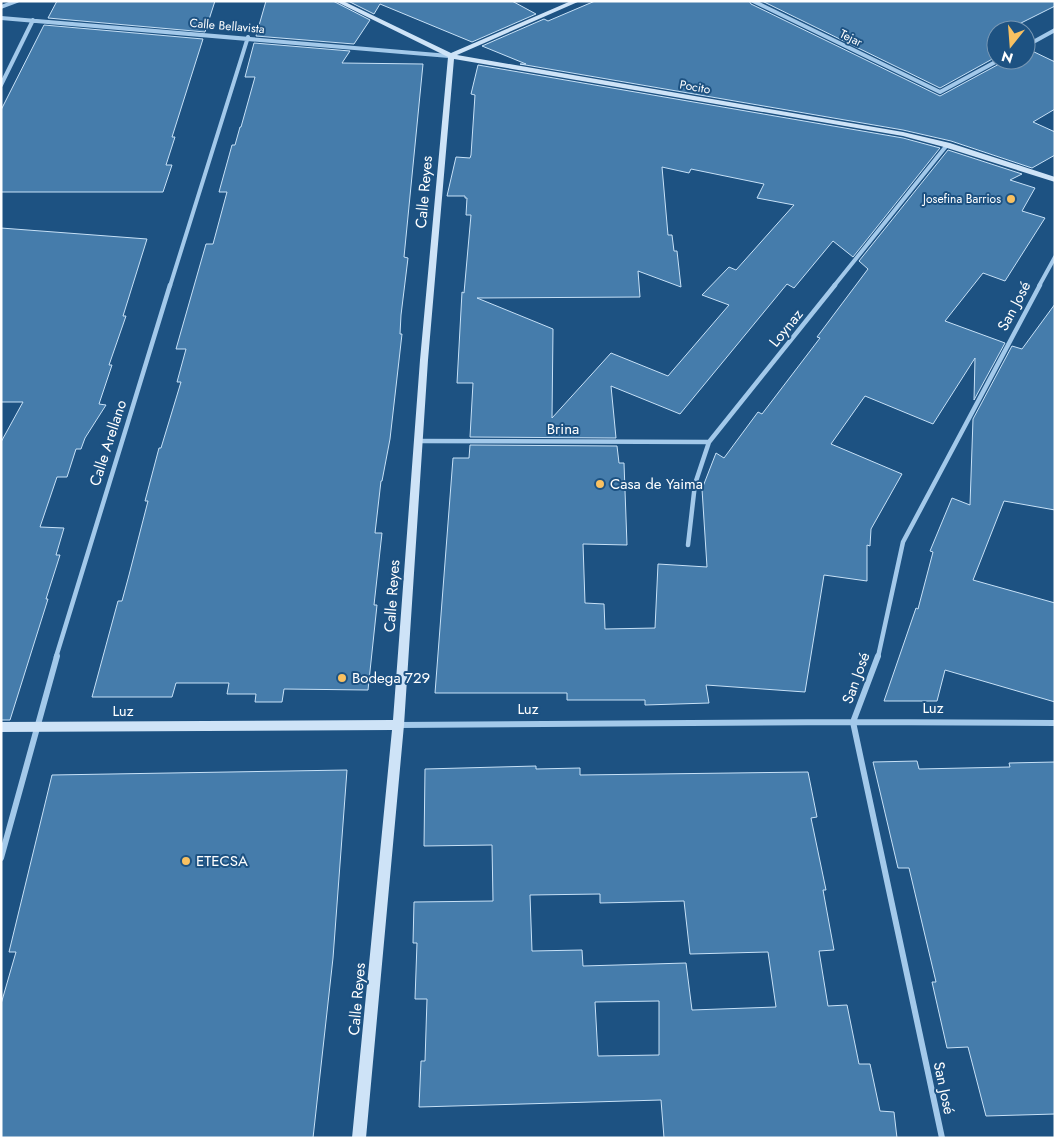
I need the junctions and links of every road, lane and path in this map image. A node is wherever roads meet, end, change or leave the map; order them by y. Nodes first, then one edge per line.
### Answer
1 (17, 1) edge
2 (338, 1) edge
3 (577, 1) edge
4 (754, 1) edge
5 (1, 6) edge
6 (1, 18) edge
7 (33, 20) junction
8 (1055, 30) edge
9 (248, 37) junction
10 (1036, 40) edge
11 (451, 56) junction
12 (986, 67) edge
13 (1, 85) edge
14 (947, 145) junction
15 (1055, 180) edge
16 (1055, 257) edge
17 (417, 441) junction
18 (709, 442) junction
19 (688, 545) dead end
20 (854, 722) junction
21 (1055, 723) edge
22 (398, 725) junction
23 (1, 726) edge
24 (36, 726) junction
25 (1, 858) edge
26 (359, 1138) edge
27 (942, 1138) edge

1 - 5 street
2 - 11 street, Pocito
3 - 11 street
4 - 12 street, Tejar
6 - 7 street, Calle Bellavista
7 - 9 street, Calle Bellavista
7 - 13 street
8 - 10 street
9 - 11 street, Calle Bellavista
9 - 24 street, Calle Arellano
11 - 14 street, Pocito
11 - 17 street, Calle Reyes
14 - 15 street, Pocito
14 - 18 street, Loynaz
16 - 20 street, San José
17 - 18 street, Brina
17 - 22 street, Calle Reyes
18 - 19 street, Loynaz
20 - 21 street, Luz
20 - 22 street, Luz
20 - 27 street, San José
22 - 24 street, Luz
22 - 26 street, Calle Reyes
23 - 24 street, Luz
24 - 25 street, Calle Arellano

